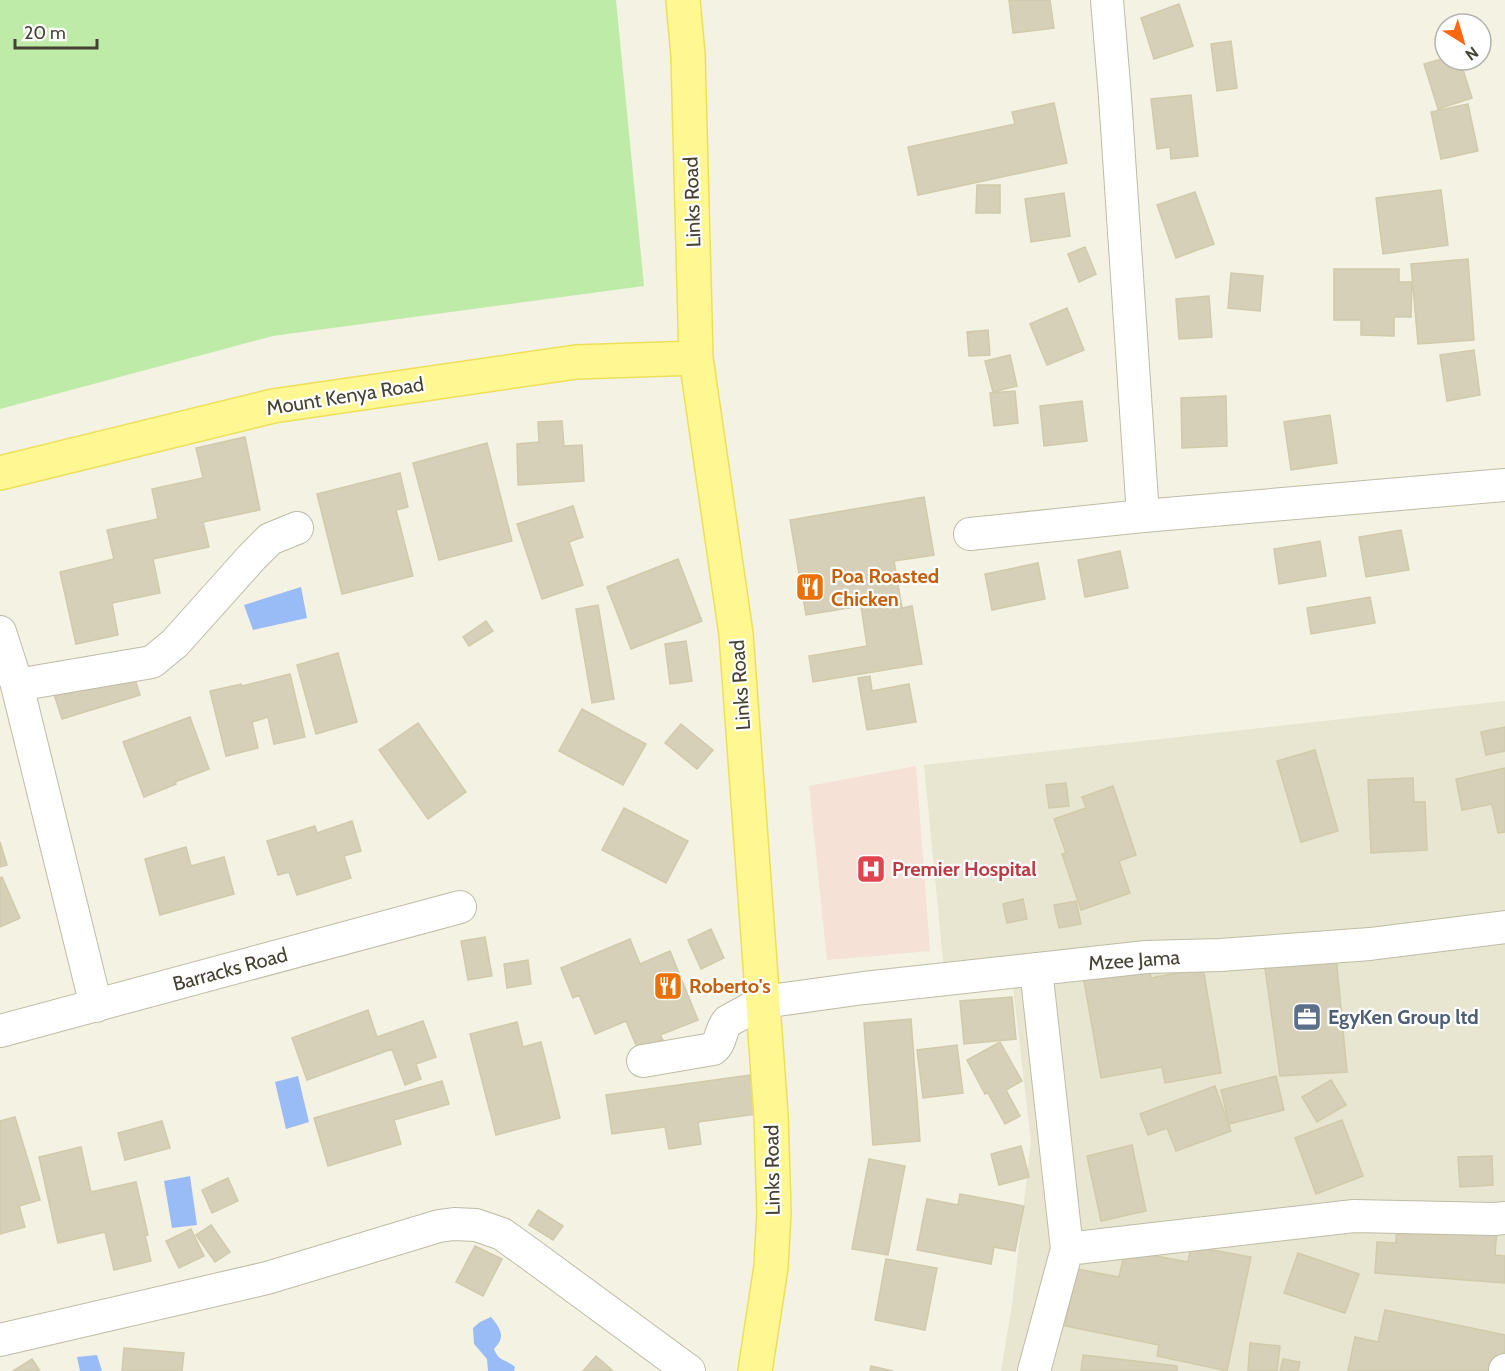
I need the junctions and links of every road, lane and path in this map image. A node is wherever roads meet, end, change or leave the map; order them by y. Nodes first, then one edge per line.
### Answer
1 (683, 0) edge
2 (1107, 0) edge
3 (696, 358) junction
4 (0, 473) edge
5 (1505, 485) edge
6 (1143, 516) junction
7 (297, 528) dead end
8 (970, 534) dead end
9 (0, 632) edge
10 (18, 685) junction
11 (460, 907) dead end
12 (1505, 927) edge
13 (1036, 969) junction
14 (763, 1002) junction
15 (96, 1006) junction
16 (0, 1030) edge
17 (643, 1061) dead end
18 (1505, 1218) edge
19 (1067, 1249) junction
20 (0, 1340) edge
21 (689, 1371) edge
22 (754, 1371) edge
23 (1034, 1371) edge

1 - 3 main road, Links Road
2 - 6 street
3 - 4 main road, Mount Kenya Road
3 - 14 main road, Links Road
5 - 6 street
6 - 8 street
7 - 10 street
9 - 10 street
10 - 15 street
11 - 15 street, Barracks Road
12 - 13 street, Mzee Jama
13 - 14 street, Mzee Jama
13 - 19 street
14 - 17 street
14 - 22 main road, Links Road
15 - 16 street, Barracks Road
18 - 19 street
19 - 23 street
20 - 21 street

